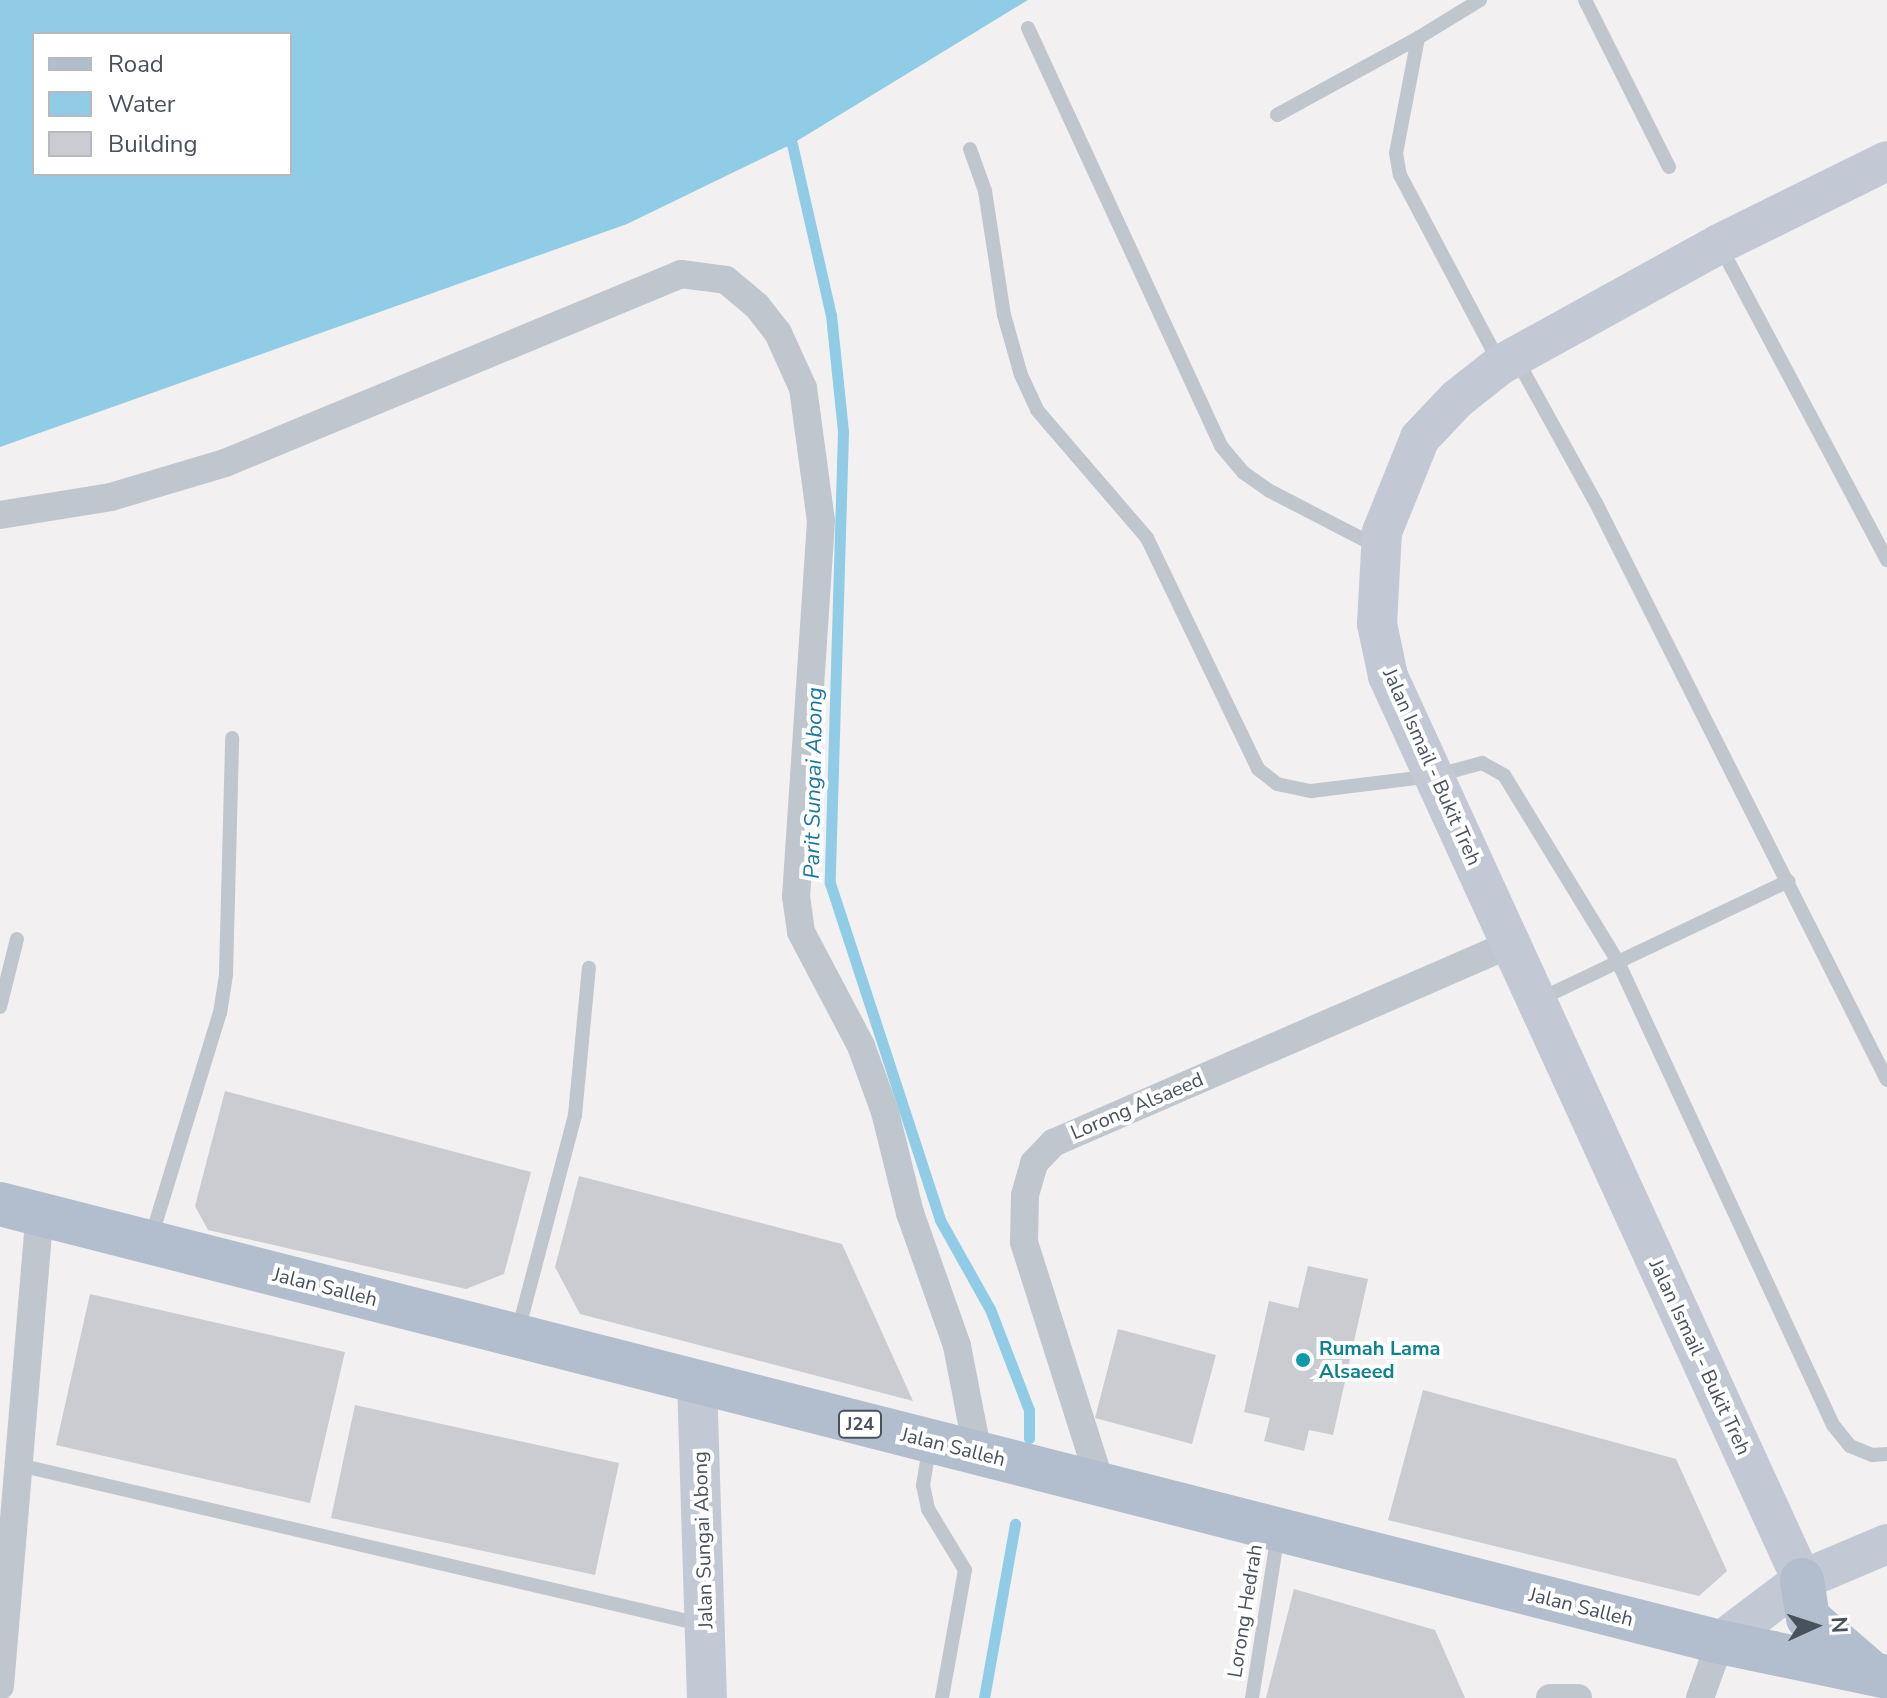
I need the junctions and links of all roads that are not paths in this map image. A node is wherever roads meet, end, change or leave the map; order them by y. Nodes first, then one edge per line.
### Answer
1 (1480, 0) edge
2 (1585, 0) edge
3 (1028, 28) dead end
4 (1418, 38) junction
5 (1277, 115) dead end
6 (970, 149) dead end
7 (1887, 161) edge
8 (1669, 167) dead end
9 (1719, 244) junction
10 (1508, 360) junction
11 (0, 515) edge
12 (1381, 548) junction
13 (1887, 560) edge
14 (232, 738) dead end
15 (1434, 776) junction
16 (1788, 881) junction
17 (17, 939) dead end
18 (1511, 944) junction
19 (1618, 962) junction
20 (589, 968) dead end
21 (1537, 1001) junction
22 (0, 1007) edge
23 (1887, 1080) edge
24 (20, 1209) edge
25 (149, 1243) junction
26 (517, 1336) junction
27 (697, 1382) junction
28 (931, 1442) junction
29 (978, 1454) junction
30 (1887, 1454) edge
31 (19, 1465) junction
32 (1101, 1485) junction
33 (1279, 1530) junction
34 (1887, 1544) edge
35 (1802, 1580) junction
36 (707, 1626) junction
37 (1720, 1642) junction
38 (1881, 1676) edge
39 (0, 1686) edge
40 (707, 1698) edge
41 (942, 1698) edge
42 (1252, 1698) edge
43 (1550, 1698) edge
44 (1578, 1698) edge
45 (1700, 1698) edge

1 - 4 lane
2 - 8 lane
3 - 12 lane
4 - 5 lane
4 - 10 lane
6 - 15 lane
7 - 9 street, Jalan Ismail - Bukit Treh
9 - 10 street, Jalan Ismail - Bukit Treh
9 - 13 lane
10 - 12 street, Jalan Ismail - Bukit Treh
10 - 16 lane
11 - 29 street
12 - 15 street, Jalan Ismail - Bukit Treh
14 - 25 lane
15 - 18 street, Jalan Ismail - Bukit Treh
15 - 19 lane
16 - 19 lane
16 - 23 lane
17 - 22 lane
18 - 21 street, Jalan Ismail - Bukit Treh
18 - 32 street, Lorong Alsaeed
19 - 21 lane
19 - 30 lane
20 - 26 lane
21 - 35 street, Jalan Ismail - Bukit Treh
24 - 25 main road, Jalan Salleh / J24
24 - 31 street
25 - 26 main road, Jalan Salleh / J24
26 - 27 main road, Jalan Salleh / J24
27 - 28 main road, Jalan Salleh / J24
27 - 36 street, Jalan Sungai Abong
28 - 29 main road, Jalan Salleh / J24
28 - 41 lane
29 - 32 main road, Jalan Salleh / J24
31 - 36 lane
31 - 39 street
32 - 33 main road, Jalan Salleh / J24
33 - 37 main road, Jalan Salleh / J24
33 - 42 lane, Lorong Hedrah
34 - 35 street
35 - 37 street
35 - 38 main road
36 - 40 street, Jalan Sungai Abong
37 - 38 main road, J24
37 - 45 street
43 - 44 street

